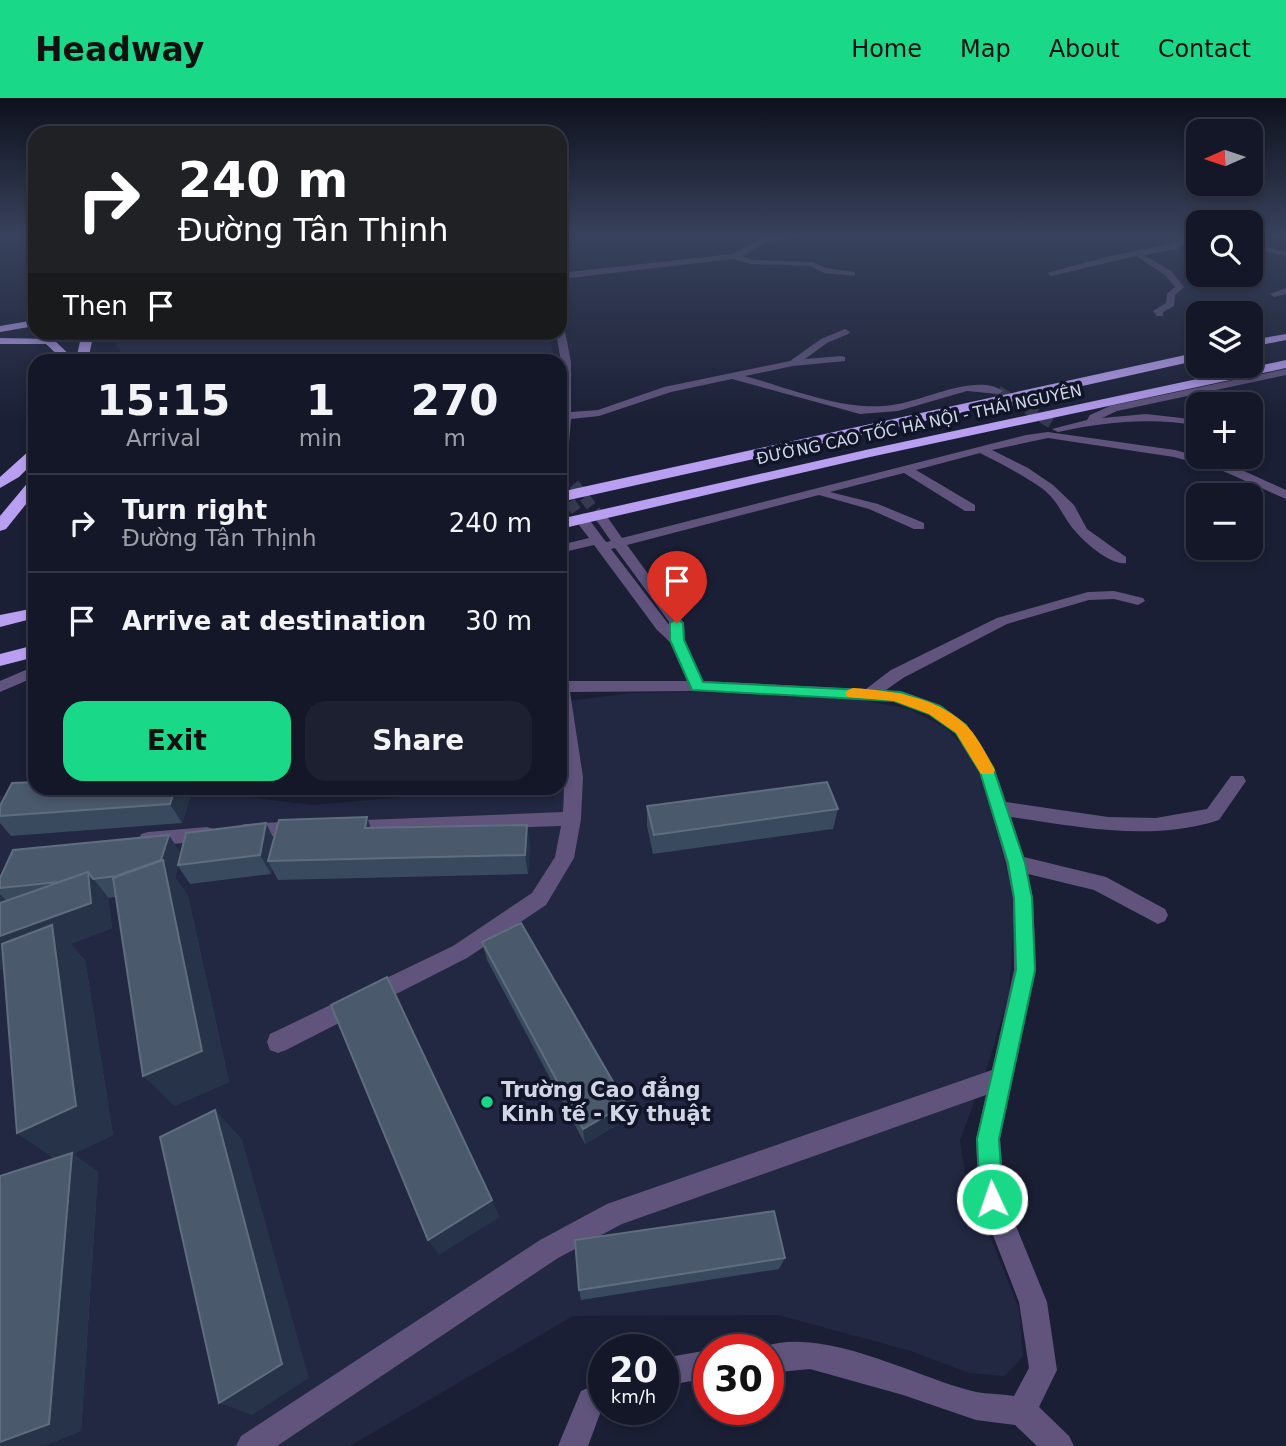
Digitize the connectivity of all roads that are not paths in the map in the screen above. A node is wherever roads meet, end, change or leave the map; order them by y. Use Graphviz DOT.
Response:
graph roads {
  1 [pos="1171,297"];
  2 [pos="1160,314"];
  3 [pos="28,326"];
  4 [pos="0,329"];
  5 [pos="845,332"];
  6 [pos="28,334"];
  7 [pos="1286,337"];
  8 [pos="28,339"];
  9 [pos="0,340"];
  10 [pos="44,340"];
  11 [pos="61,340"];
  12 [pos="1263,342"];
  13 [pos="60,349"];
  14 [pos="64,354"];
  15 [pos="841,359"];
  16 [pos="1186,359"];
  17 [pos="793,363"];
  18 [pos="1286,364"];
  19 [pos="1286,372"];
  20 [pos="732,376"];
  21 [pos="998,391"];
  22 [pos="567,416"];
  23 [pos="1186,421"];
  24 [pos="1091,422"];
  25 [pos="1058,430"];
  26 [pos="848,434"];
  27 [pos="983,450"];
  28 [pos="28,460"];
  29 [pos="908,470"];
  30 [pos="0,484"];
  31 [pos="567,487"];
  32 [pos="28,492"];
  33 [pos="815,493"];
  34 [pos="567,495"];
  35 [pos="1286,495"];
  36 [pos="970,508"];
  37 [pos="603,521"];
  38 [pos="567,522"];
  39 [pos="586,525"];
  40 [pos="0,526"];
  41 [pos="919,526"];
  42 [pos="600,543"];
  43 [pos="620,543"];
  44 [pos="567,548"];
  45 [pos="1121,560"];
  46 [pos="1138,601"];
  47 [pos="28,615"];
  48 [pos="0,621"];
  49 [pos="677,640"];
  50 [pos="28,647"];
  51 [pos="0,653"];
  52 [pos="28,653"];
  53 [pos="0,660"];
  54 [pos="28,674"];
  55 [pos="567,686"];
  56 [pos="697,686"];
  57 [pos="0,687"];
  58 [pos="870,694"];
  59 [pos="567,728"];
  60 [pos="1237,781"];
  61 [pos="1000,808"];
  62 [pos="572,819"];
  63 [pos="129,841"];
  64 [pos="1016,863"];
  65 [pos="1158,915"];
  66 [pos="278,1042"];
  67 [pos="1002,1078"];
  68 [pos="784,1357"];
  69 [pos="588,1408"];
  70 [pos="1021,1411"];
  71 [pos="251,1446"];
  72 [pos="573,1446"];
  73 [pos="1059,1446"];
  1 -- 2 [label="street"];
  3 -- 4 [label="highway"];
  5 -- 17 [label="street"];
  6 -- 9 [label="highway"];
  7 -- 12 [label="highway"];
  8 -- 9 [label="highway"];
  10 -- 13 [label="highway"];
  11 -- 13 [label="highway"];
  13 -- 14 [label="highway"];
  15 -- 17 [label="street"];
  16 -- 26 [label="highway, ĐƯỜNG CAO TỐC HÀ NỘI - THÁI NGUYÊN"];
  17 -- 20 [label="street"];
  18 -- 38 [label="highway, ĐƯỜNG CAO TỐC HÀ NỘI - THÁI NGUYÊN"];
  19 -- 24 [label="street"];
  20 -- 21 [label="street"];
  20 -- 22 [label="street"];
  23 -- 24 [label="street"];
  24 -- 25 [label="street"];
  25 -- 27 [label="street"];
  25 -- 35 [label="street"];
  26 -- 31 [label="highway"];
  26 -- 34 [label="highway, ĐƯỜNG CAO TỐC HÀ NỘI - THÁI NGUYÊN"];
  27 -- 29 [label="street"];
  27 -- 45 [label="street"];
  28 -- 30 [label="highway"];
  29 -- 33 [label="street"];
  29 -- 36 [label="street"];
  32 -- 40 [label="highway"];
  33 -- 41 [label="street"];
  33 -- 43 [label="street"];
  37 -- 43 [label="street"];
  39 -- 42 [label="street"];
  42 -- 43 [label="street"];
  42 -- 44 [label="street"];
  42 -- 49 [label="street"];
  43 -- 49 [label="street"];
  46 -- 58 [label="street"];
  47 -- 48 [label="highway"];
  49 -- 56 [label="street"];
  50 -- 51 [label="highway"];
  52 -- 53 [label="highway"];
  54 -- 57 [label="street"];
  55 -- 56 [label="street"];
  56 -- 58 [label="street"];
  58 -- 61 [label="street"];
  59 -- 62 [label="street"];
  60 -- 61 [label="street"];
  61 -- 64 [label="street"];
  62 -- 63 [label="street"];
  62 -- 66 [label="street"];
  64 -- 65 [label="street"];
  64 -- 67 [label="street"];
  67 -- 70 [label="street"];
  67 -- 71 [label="street"];
  68 -- 70 [label="street"];
  69 -- 72 [label="street"];
  70 -- 73 [label="street"];
}
